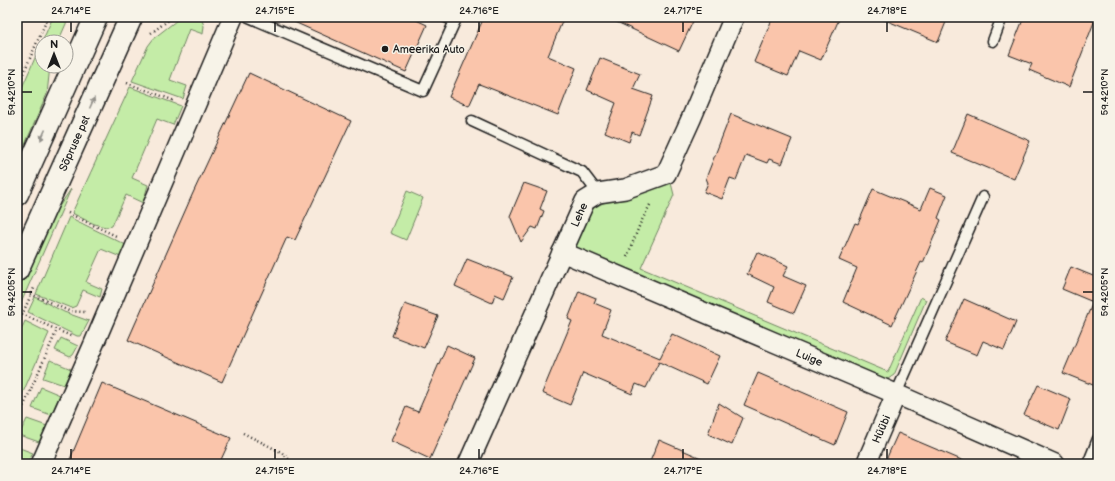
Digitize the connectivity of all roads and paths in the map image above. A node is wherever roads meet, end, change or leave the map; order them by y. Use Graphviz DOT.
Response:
graph roads {
  1 [pos="48,17"];
  2 [pos="96,17"];
  3 [pos="131,17"];
  4 [pos="234,17"];
  5 [pos="249,17"];
  6 [pos="446,17"];
  7 [pos="734,17"];
  8 [pos="1002,17"];
  9 [pos="993,41"];
  10 [pos="127,83"];
  11 [pos="17,88"];
  12 [pos="194,108"];
  13 [pos="472,121"];
  14 [pos="666,174"];
  15 [pos="598,193"];
  16 [pos="17,194"];
  17 [pos="983,197"];
  18 [pos="68,213"];
  19 [pos="136,245"];
  20 [pos="562,252"];
  21 [pos="17,270"];
  22 [pos="619,276"];
  23 [pos="31,294"];
  24 [pos="22,314"];
  25 [pos="106,314"];
  26 [pos="57,330"];
  27 [pos="93,346"];
  28 [pos="896,394"];
  29 [pos="17,421"];
  30 [pos="243,433"];
  31 [pos="1098,439"];
  32 [pos="41,464"];
  33 [pos="294,464"];
  34 [pos="468,464"];
  35 [pos="866,464"];
  36 [pos="1055,464"];
  37 [pos="1088,464"];
  1 -- 11 [label="path"];
  2 -- 16 [label="main road, one-way"];
  21 -- 3 [label="main road, Sõpruse pst, one-way"];
  4 -- 12 [label="street"];
  5 -- 6 [label="lane"];
  7 -- 14 [label="street"];
  8 -- 9 [label="lane"];
  10 -- 12 [label="path"];
  12 -- 19 [label="street"];
  13 -- 15 [label="lane"];
  14 -- 15 [label="street, Lehe"];
  14 -- 22 [label="path"];
  15 -- 20 [label="street, Lehe"];
  17 -- 28 [label="lane"];
  18 -- 19 [label="path"];
  19 -- 25 [label="street"];
  20 -- 22 [label="street, Luige"];
  20 -- 34 [label="street, Lehe"];
  22 -- 28 [label="street, Luige"];
  23 -- 25 [label="path"];
  24 -- 26 [label="path"];
  25 -- 27 [label="street"];
  26 -- 27 [label="path"];
  26 -- 29 [label="path"];
  27 -- 32 [label="street"];
  28 -- 35 [label="street, Hüübi"];
  28 -- 36 [label="street, Luige"];
  30 -- 33 [label="path"];
  31 -- 37 [label="lane"];
}
